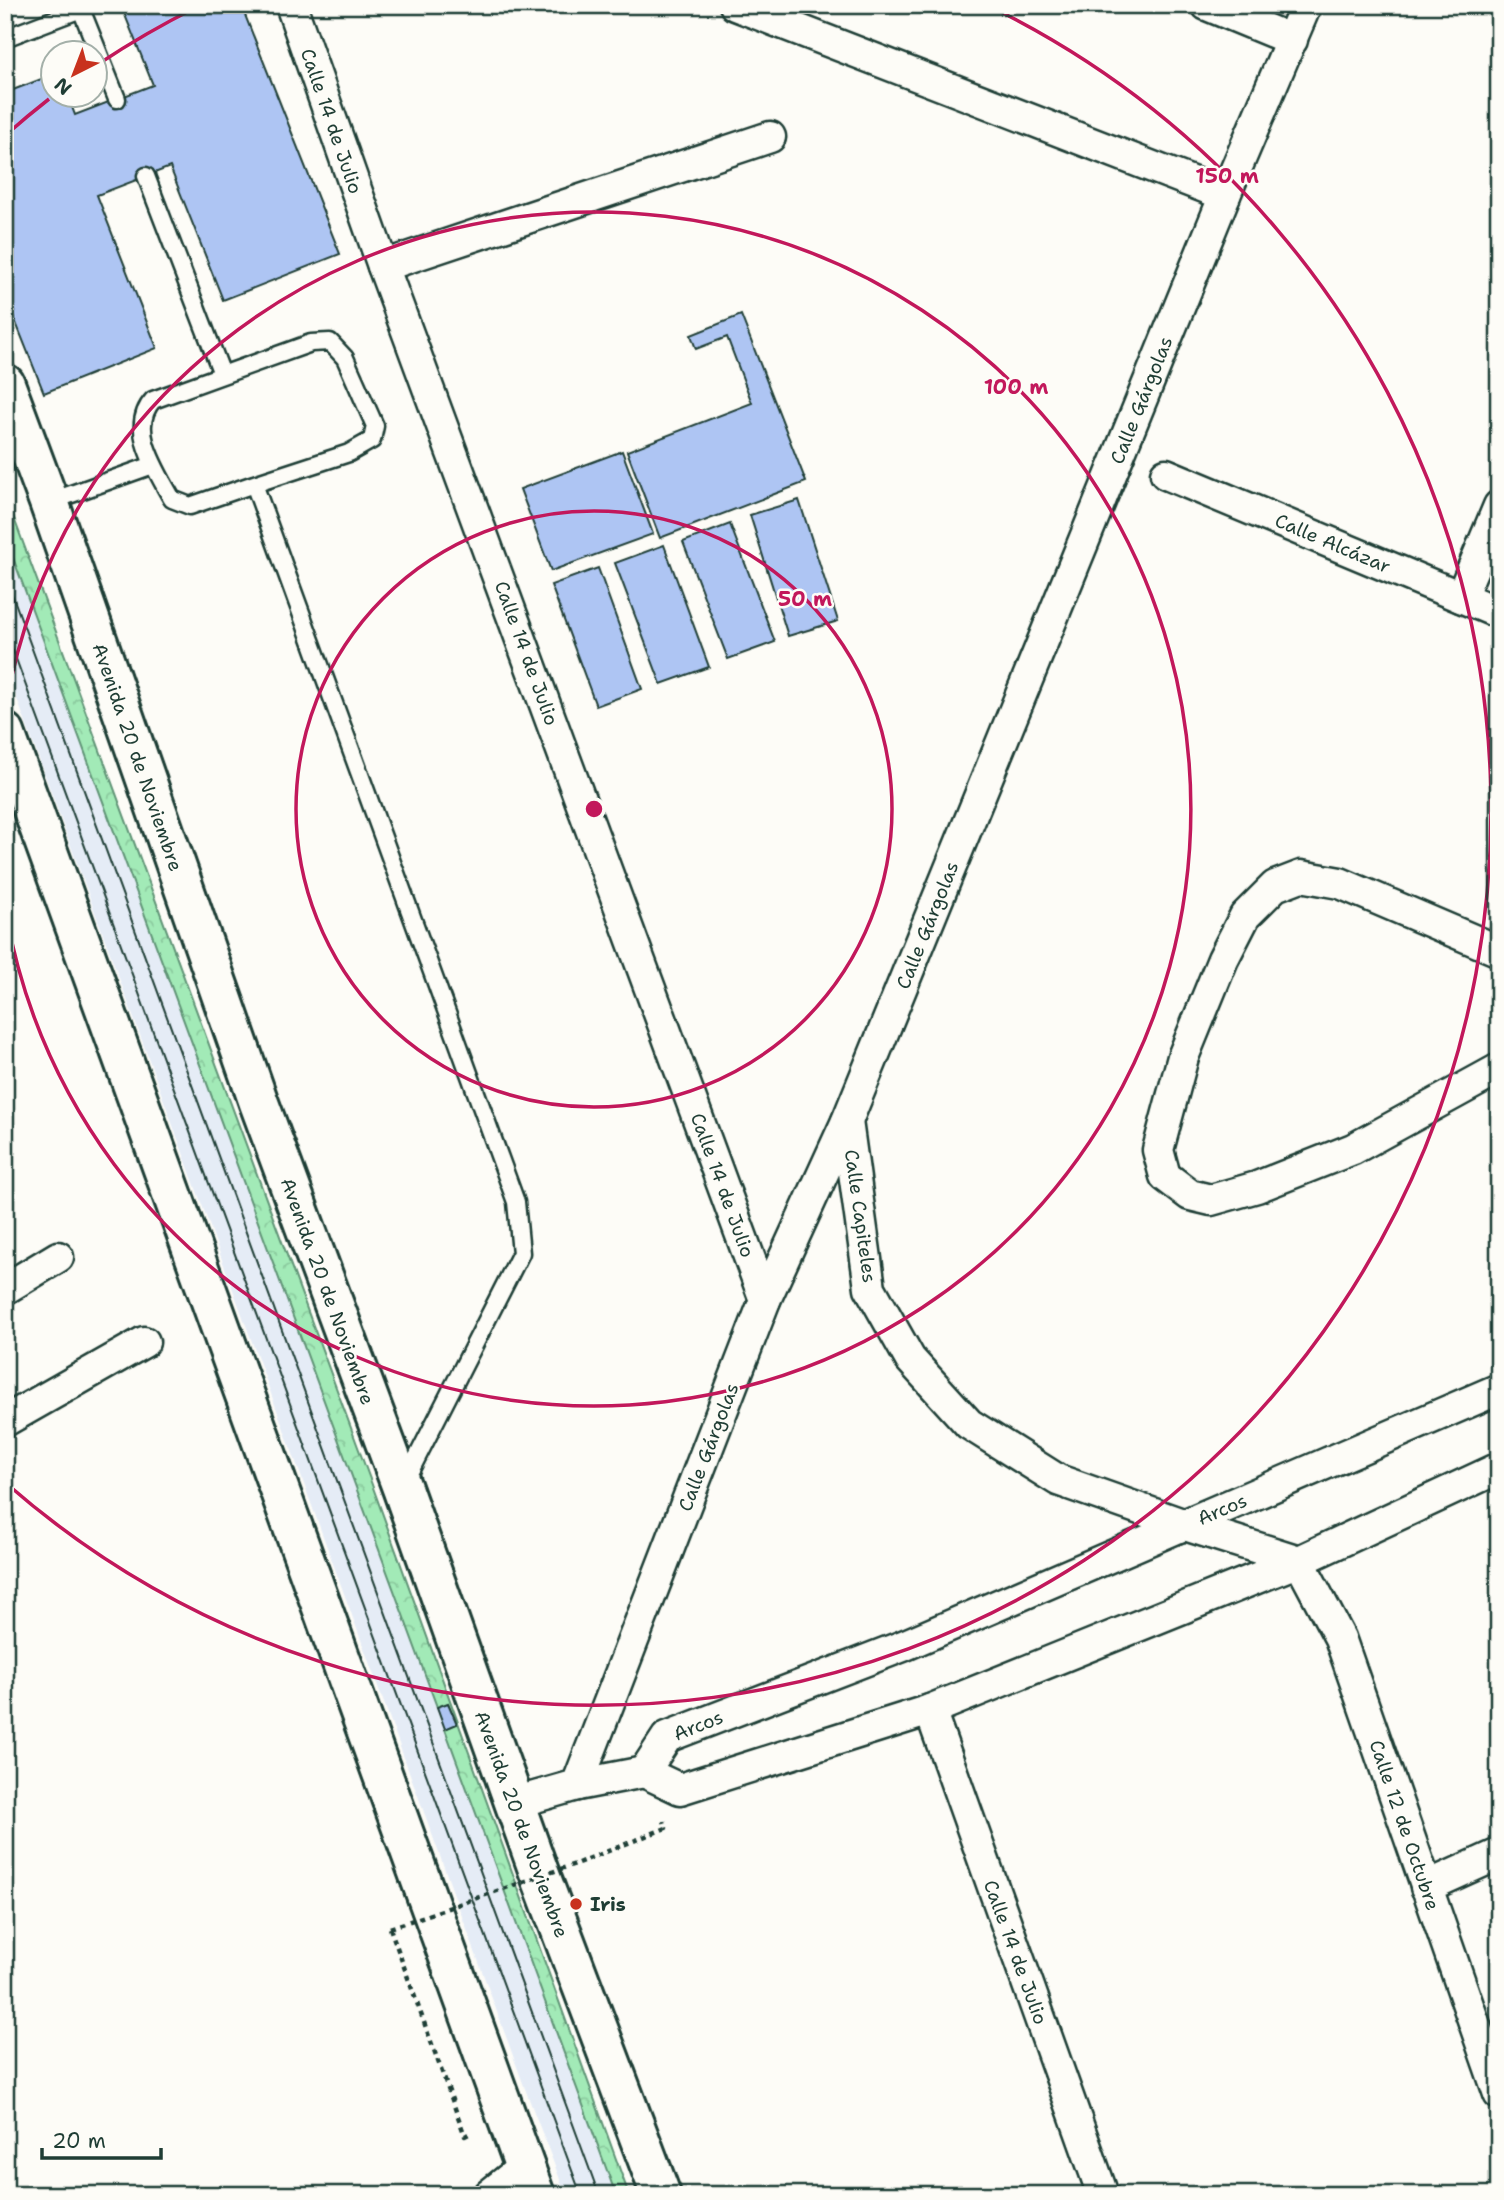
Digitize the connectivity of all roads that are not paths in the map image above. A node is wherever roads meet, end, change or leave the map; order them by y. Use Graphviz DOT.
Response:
graph roads {
  1 [pos="291,5"];
  2 [pos="735,5"];
  3 [pos="1207,5"];
  4 [pos="1306,5"];
  5 [pos="5,38"];
  6 [pos="1292,40"];
  7 [pos="117,99"];
  8 [pos="770,137"];
  9 [pos="146,176"];
  10 [pos="1225,195"];
  11 [pos="383,266"];
  12 [pos="222,374"];
  13 [pos="5,384"];
  14 [pos="153,465"];
  15 [pos="1166,474"];
  16 [pos="254,484"];
  17 [pos="49,502"];
  18 [pos="1499,506"];
  19 [pos="1461,597"];
  20 [pos="1499,613"];
  21 [pos="5,733"];
  22 [pos="1499,951"];
  23 [pos="1499,1069"];
  24 [pos="847,1121"];
  25 [pos="58,1257"];
  26 [pos="5,1289"];
  27 [pos="765,1300"];
  28 [pos="144,1342"];
  29 [pos="1499,1389"];
  30 [pos="5,1421"];
  31 [pos="1499,1468"];
  32 [pos="402,1488"];
  33 [pos="1185,1525"];
  34 [pos="1299,1561"];
  35 [pos="930,1710"];
  36 [pos="644,1772"];
  37 [pos="577,1785"];
  38 [pos="514,1803"];
  39 [pos="1499,1854"];
  40 [pos="1426,1886"];
  41 [pos="1499,2094"];
  42 [pos="530,2180"];
  43 [pos="489,2195"];
  44 [pos="661,2195"];
  45 [pos="1103,2195"];
  1 -- 11 [label="street, Calle 14 de Julio"];
  2 -- 10 [label="street"];
  3 -- 6 [label="street"];
  4 -- 6 [label="street, Calle Gárgolas"];
  5 -- 7 [label="lane"];
  6 -- 10 [label="street, Calle Gárgolas"];
  8 -- 11 [label="street"];
  9 -- 12 [label="lane"];
  10 -- 24 [label="street, Calle Gárgolas"];
  11 -- 27 [label="street, Calle 14 de Julio"];
  12 -- 14 [label="lane"];
  12 -- 16 [label="lane"];
  13 -- 17 [label="main road, Avenida 20 de Noviembre"];
  14 -- 16 [label="lane"];
  14 -- 17 [label="lane"];
  15 -- 19 [label="street, Calle Alcázar"];
  16 -- 32 [label="lane"];
  17 -- 32 [label="main road, Avenida 20 de Noviembre"];
  18 -- 19 [label="street"];
  19 -- 20 [label="street, Calle Alcázar"];
  21 -- 42 [label="main road"];
  22 -- 23 [label="street"];
  24 -- 27 [label="street, Calle Gárgolas"];
  24 -- 33 [label="street, Calle Capiteles"];
  25 -- 26 [label="street"];
  27 -- 37 [label="street, Calle Gárgolas"];
  28 -- 30 [label="street"];
  29 -- 33 [label="street, Arcos"];
  31 -- 34 [label="street"];
  32 -- 38 [label="main road, Avenida 20 de Noviembre"];
  33 -- 34 [label="street, Calle Capiteles"];
  33 -- 36 [label="street, Arcos"];
  34 -- 35 [label="street"];
  34 -- 40 [label="street, Calle 12 de Octubre"];
  35 -- 36 [label="street"];
  35 -- 45 [label="street, Calle 14 de Julio"];
  36 -- 37 [label="street"];
  37 -- 38 [label="street"];
  38 -- 44 [label="main road, Avenida 20 de Noviembre"];
  39 -- 40 [label="street"];
  40 -- 41 [label="street, Calle 12 de Octubre"];
  42 -- 43 [label="street"];
}
